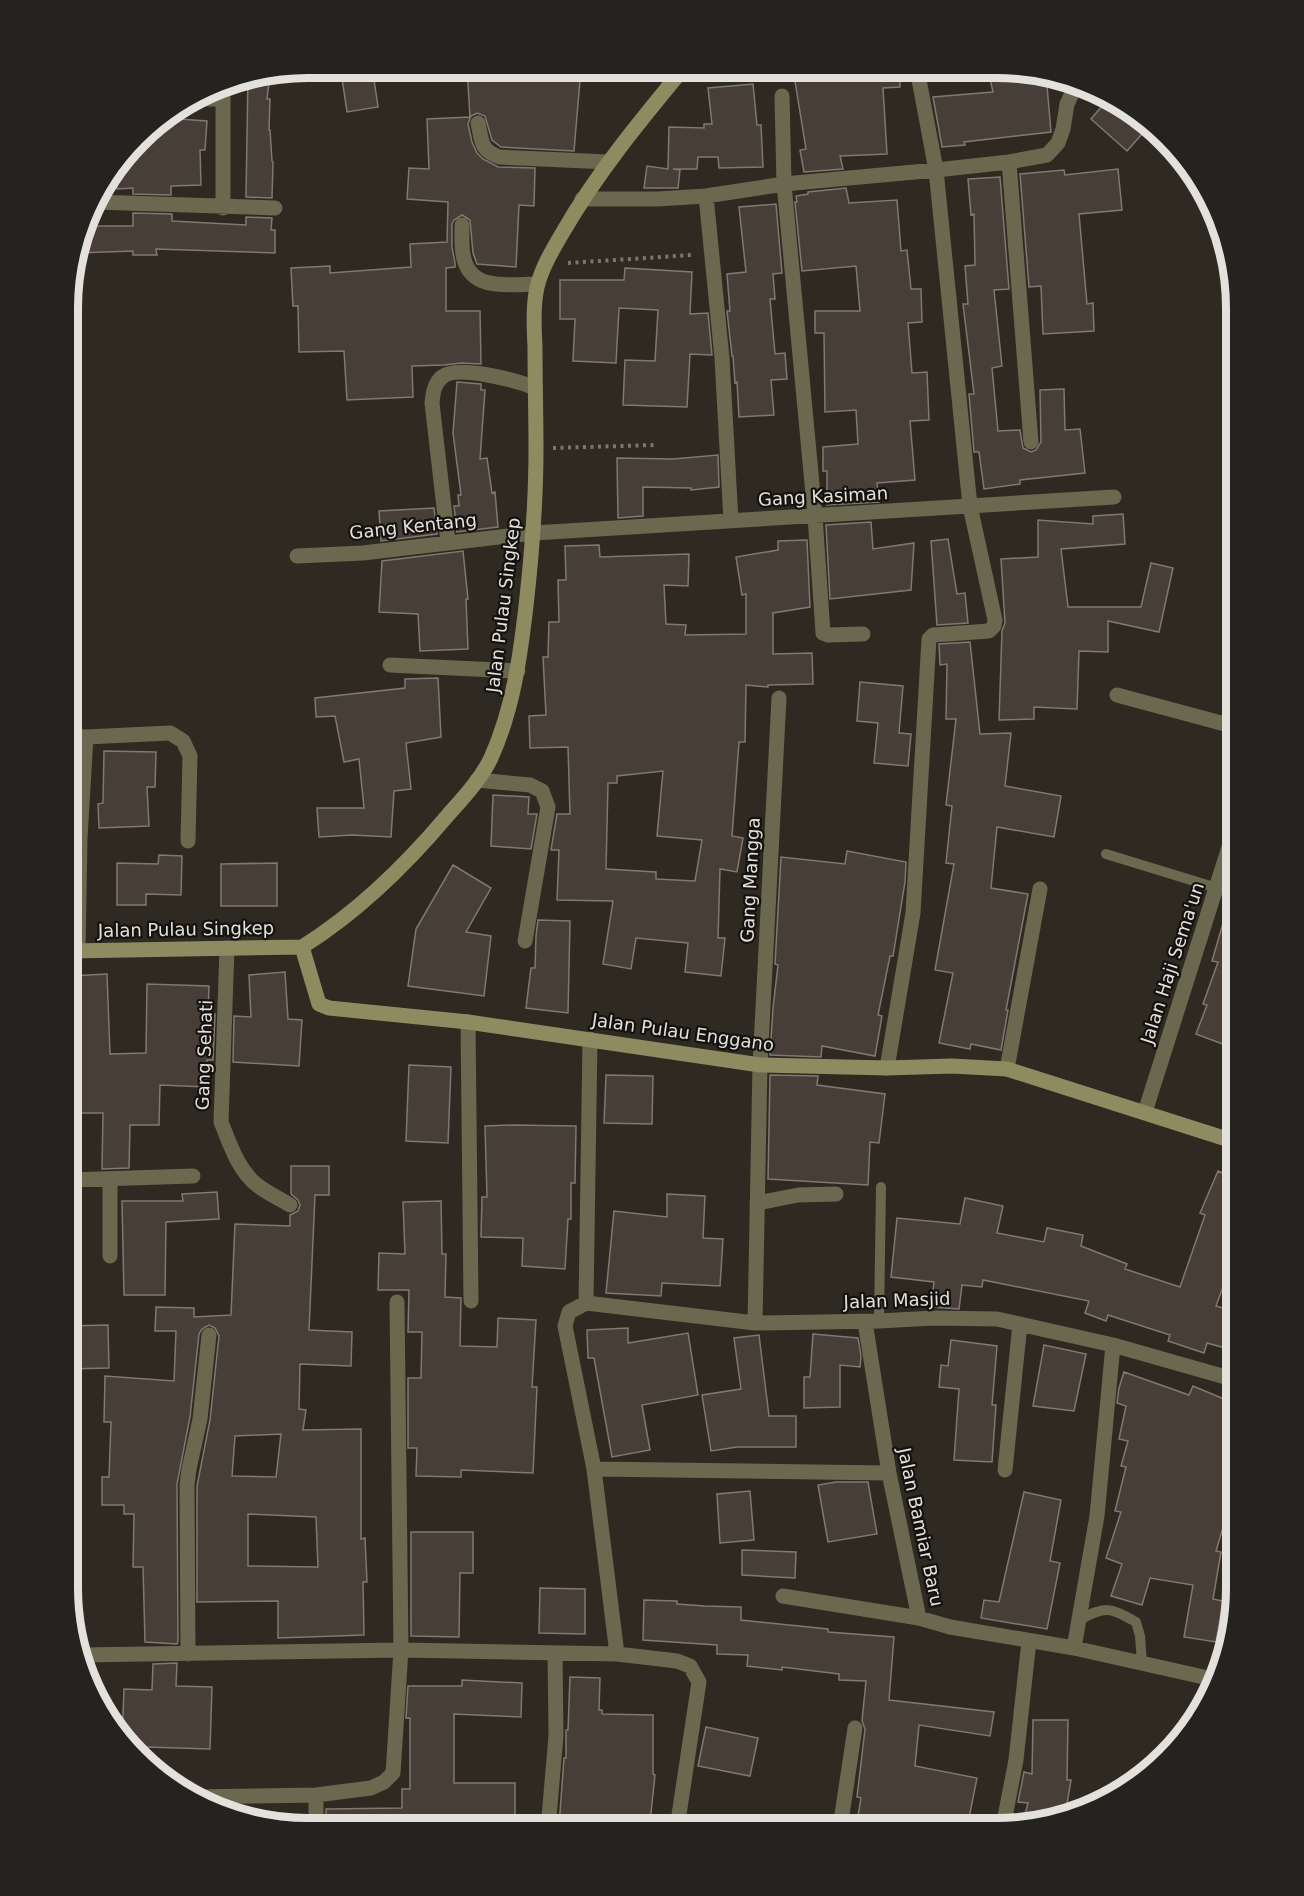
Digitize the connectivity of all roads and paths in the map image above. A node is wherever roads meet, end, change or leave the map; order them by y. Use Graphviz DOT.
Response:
graph roads {
  1 [pos="676,78"];
  2 [pos="919,78"];
  3 [pos="1073,91"];
  4 [pos="223,94"];
  5 [pos="782,96"];
  6 [pos="478,123"];
  7 [pos="608,162"];
  8 [pos="1009,162"];
  9 [pos="936,170"];
  10 [pos="784,184"];
  11 [pos="706,196"];
  12 [pos="582,199"];
  13 [pos="104,202"];
  14 [pos="223,208"];
  15 [pos="275,208"];
  16 [pos="462,225"];
  17 [pos="711,253"];
  18 [pos="545,264"];
  19 [pos="538,284"];
  20 [pos="535,388"];
  21 [pos="1031,442"];
  22 [pos="655,445"];
  23 [pos="536,449"];
  24 [pos="1114,497"];
  25 [pos="970,506"];
  26 [pos="815,516"];
  27 [pos="731,521"];
  28 [pos="534,532"];
  29 [pos="448,542"];
  30 [pos="297,556"];
  31 [pos="863,634"];
  32 [pos="390,665"];
  33 [pos="518,671"];
  34 [pos="1117,695"];
  35 [pos="779,698"];
  36 [pos="1226,724"];
  37 [pos="78,737"];
  38 [pos="86,737"];
  39 [pos="477,780"];
  40 [pos="188,841"];
  41 [pos="1106,854"];
  42 [pos="1226,858"];
  43 [pos="78,870"];
  44 [pos="1217,888"];
  45 [pos="1040,889"];
  46 [pos="525,941"];
  47 [pos="302,947"];
  48 [pos="227,948"];
  49 [pos="78,951"];
  50 [pos="468,1022"];
  51 [pos="590,1039"];
  52 [pos="760,1065"];
  53 [pos="887,1068"];
  54 [pos="1007,1069"];
  55 [pos="1145,1112"];
  56 [pos="1226,1139"];
  57 [pos="193,1176"];
  58 [pos="110,1179"];
  59 [pos="78,1180"];
  60 [pos="881,1187"];
  61 [pos="836,1194"];
  62 [pos="757,1203"];
  63 [pos="290,1205"];
  64 [pos="110,1256"];
  65 [pos="471,1300"];
  66 [pos="397,1302"];
  67 [pos="586,1303"];
  68 [pos="872,1322"];
  69 [pos="754,1323"];
  70 [pos="1020,1324"];
  71 [pos="209,1335"];
  72 [pos="1113,1345"];
  73 [pos="1226,1377"];
  74 [pos="594,1469"];
  75 [pos="1005,1470"];
  76 [pos="889,1473"];
  77 [pos="783,1596"];
  78 [pos="919,1618"];
  79 [pos="1079,1620"];
  80 [pos="1029,1641"];
  81 [pos="1074,1648"];
  82 [pos="401,1650"];
  83 [pos="555,1653"];
  84 [pos="188,1654"];
  85 [pos="617,1654"];
  86 [pos="88,1655"];
  87 [pos="1142,1663"];
  88 [pos="1208,1678"];
  89 [pos="855,1728"];
  90 [pos="316,1795"];
  91 [pos="211,1797"];
  92 [pos="549,1817"];
  93 [pos="316,1818"];
  94 [pos="678,1818"];
  95 [pos="842,1818"];
  96 [pos="1005,1818"];
  1 -- 7 [label="street, Jalan Pulau Singkep"];
  2 -- 9 [label="street"];
  3 -- 8 [label="street"];
  4 -- 14 [label="street"];
  5 -- 10 [label="street"];
  6 -- 7 [label="street"];
  7 -- 12 [label="street, Jalan Pulau Singkep"];
  8 -- 9 [label="street"];
  8 -- 21 [label="street"];
  9 -- 10 [label="street"];
  9 -- 25 [label="street"];
  10 -- 11 [label="street"];
  10 -- 26 [label="street"];
  11 -- 12 [label="street"];
  11 -- 17 [label="street"];
  12 -- 18 [label="street, Jalan Pulau Singkep"];
  13 -- 14 [label="street"];
  14 -- 15 [label="street"];
  16 -- 19 [label="street"];
  17 -- 18 [label="path"];
  17 -- 27 [label="street"];
  18 -- 19 [label="street, Jalan Pulau Singkep"];
  19 -- 20 [label="street, Jalan Pulau Singkep"];
  20 -- 23 [label="street, Jalan Pulau Singkep"];
  20 -- 29 [label="street"];
  22 -- 23 [label="path"];
  23 -- 28 [label="street, Jalan Pulau Singkep"];
  24 -- 25 [label="street, Gang Kasiman"];
  25 -- 26 [label="street, Gang Kasiman"];
  25 -- 53 [label="street"];
  26 -- 27 [label="street, Gang Kasiman"];
  26 -- 31 [label="street"];
  27 -- 28 [label="street, Gang Kasiman"];
  28 -- 29 [label="street, Gang Kentang"];
  28 -- 33 [label="street, Jalan Pulau Singkep"];
  29 -- 30 [label="street, Gang Kentang"];
  32 -- 33 [label="street"];
  33 -- 39 [label="street, Jalan Pulau Singkep"];
  34 -- 36 [label="street"];
  35 -- 52 [label="street, Gang Mangga"];
  37 -- 38 [label="street"];
  38 -- 40 [label="street"];
  38 -- 43 [label="street"];
  39 -- 46 [label="street"];
  39 -- 47 [label="street, Jalan Pulau Singkep"];
  41 -- 44 [label="lane"];
  42 -- 44 [label="street, Jalan Haji Sema'un"];
  44 -- 55 [label="street, Jalan Haji Sema'un"];
  45 -- 54 [label="street"];
  47 -- 48 [label="street, Jalan Pulau Singkep"];
  47 -- 50 [label="street, Jalan Pulau Enggano"];
  48 -- 49 [label="street, Jalan Pulau Singkep"];
  48 -- 63 [label="street, Gang Sehati"];
  50 -- 51 [label="street, Jalan Pulau Enggano"];
  50 -- 65 [label="street"];
  51 -- 52 [label="street, Jalan Pulau Enggano"];
  51 -- 67 [label="street"];
  52 -- 53 [label="street, Jalan Pulau Enggano"];
  52 -- 62 [label="street, Gang Mangga"];
  53 -- 54 [label="street, Jalan Pulau Enggano"];
  54 -- 55 [label="street, Jalan Pulau Enggano"];
  55 -- 56 [label="street, Jalan Pulau Enggano"];
  57 -- 58 [label="street"];
  58 -- 59 [label="street"];
  58 -- 64 [label="street"];
  60 -- 68 [label="lane"];
  61 -- 62 [label="street"];
  62 -- 69 [label="street, Gang Mangga"];
  66 -- 82 [label="street"];
  67 -- 69 [label="street, Jalan Masjid"];
  67 -- 74 [label="street"];
  68 -- 69 [label="street, Jalan Masjid"];
  68 -- 70 [label="street, Jalan Masjid"];
  68 -- 76 [label="street, Jalan Bamiar Baru"];
  70 -- 72 [label="street, Jalan Masjid"];
  70 -- 75 [label="street"];
  71 -- 84 [label="street"];
  72 -- 73 [label="street, Jalan Masjid"];
  72 -- 79 [label="street"];
  74 -- 76 [label="street"];
  74 -- 85 [label="street"];
  76 -- 78 [label="street, Jalan Bamiar Baru"];
  77 -- 78 [label="street"];
  78 -- 80 [label="street, Jalan Bamiar Baru"];
  79 -- 81 [label="street"];
  79 -- 87 [label="lane"];
  80 -- 81 [label="street, Jalan Bamiar Baru"];
  80 -- 96 [label="street"];
  81 -- 87 [label="street, Jalan Bamiar Baru"];
  82 -- 83 [label="street"];
  82 -- 84 [label="street"];
  82 -- 90 [label="street"];
  83 -- 85 [label="street"];
  83 -- 92 [label="street"];
  84 -- 86 [label="street"];
  85 -- 94 [label="street"];
  87 -- 88 [label="street, Jalan Bamiar Baru"];
  89 -- 95 [label="street"];
  90 -- 91 [label="street"];
  90 -- 93 [label="street"];
}
